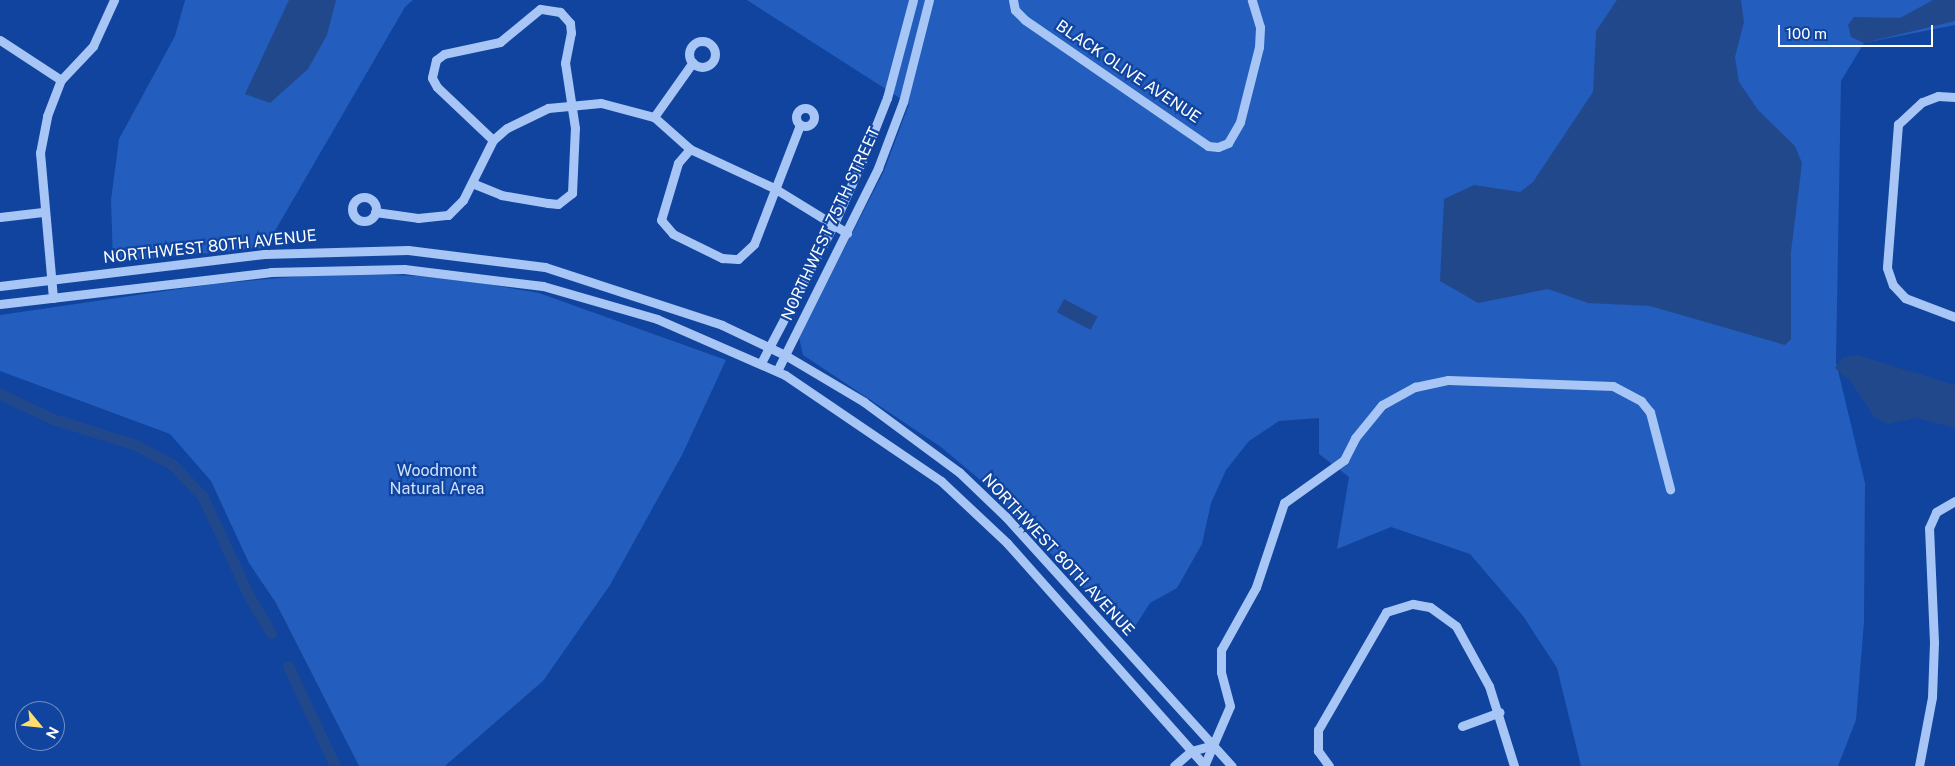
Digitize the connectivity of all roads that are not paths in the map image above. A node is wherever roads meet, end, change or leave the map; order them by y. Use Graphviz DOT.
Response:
graph roads {
  1 [pos="114,0"];
  2 [pos="914,0"];
  3 [pos="929,0"];
  4 [pos="1013,0"];
  5 [pos="1252,0"];
  6 [pos="0,40"];
  7 [pos="693,62"];
  8 [pos="61,80"];
  9 [pos="1955,97"];
  10 [pos="572,104"];
  11 [pos="654,117"];
  12 [pos="800,125"];
  13 [pos="493,140"];
  14 [pos="690,149"];
  15 [pos="472,183"];
  16 [pos="774,188"];
  17 [pos="43,212"];
  18 [pos="375,212"];
  19 [pos="0,217"];
  20 [pos="833,226"];
  21 [pos="847,233"];
  22 [pos="51,280"];
  23 [pos="0,286"];
  24 [pos="53,298"];
  25 [pos="0,304"];
  26 [pos="1955,317"];
  27 [pos="769,347"];
  28 [pos="785,355"];
  29 [pos="761,363"];
  30 [pos="777,371"];
  31 [pos="1670,489"];
  32 [pos="1955,501"];
  33 [pos="1500,712"];
  34 [pos="1462,726"];
  35 [pos="1213,745"];
  36 [pos="1191,751"];
  37 [pos="1174,766"];
  38 [pos="1205,766"];
  39 [pos="1232,766"];
  40 [pos="1329,766"];
  41 [pos="1514,766"];
  42 [pos="1919,766"];
  1 -- 8 [label="street"];
  2 -- 20 [label="street, NORTHWEST 75TH STREET"];
  3 -- 21 [label="street, NORTHWEST 75TH STREET"];
  4 -- 5 [label="street, BLACK OLIVE AVENUE"];
  6 -- 8 [label="street"];
  7 -- 11 [label="street"];
  8 -- 17 [label="street"];
  9 -- 26 [label="street"];
  10 -- 11 [label="street"];
  10 -- 13 [label="street"];
  10 -- 13 [label="street"];
  10 -- 15 [label="street"];
  11 -- 14 [label="street"];
  12 -- 16 [label="street"];
  13 -- 15 [label="street"];
  14 -- 16 [label="street"];
  14 -- 16 [label="street"];
  15 -- 18 [label="street"];
  16 -- 20 [label="street"];
  17 -- 19 [label="street"];
  17 -- 22 [label="street"];
  20 -- 21 [label="street"];
  20 -- 27 [label="street, NORTHWEST 75TH STREET"];
  21 -- 28 [label="street, NORTHWEST 75TH STREET"];
  22 -- 23 [label="street, NORTHWEST 80TH AVENUE"];
  22 -- 24 [label="street"];
  22 -- 27 [label="street, NORTHWEST 80TH AVENUE"];
  24 -- 25 [label="street, NORTHWEST 80TH AVENUE"];
  24 -- 29 [label="street, NORTHWEST 80TH AVENUE"];
  27 -- 28 [label="street, NORTHWEST 80TH AVENUE"];
  27 -- 29 [label="street, NORTHWEST 75TH STREET"];
  28 -- 30 [label="street, NORTHWEST 75TH STREET"];
  28 -- 35 [label="street, NORTHWEST 80TH AVENUE"];
  29 -- 30 [label="street, NORTHWEST 80TH AVENUE"];
  30 -- 36 [label="street, NORTHWEST 80TH AVENUE"];
  31 -- 35 [label="street"];
  32 -- 42 [label="street"];
  33 -- 34 [label="street"];
  33 -- 40 [label="street"];
  33 -- 41 [label="street"];
  35 -- 36 [label="street"];
  35 -- 38 [label="street"];
  35 -- 39 [label="street, NORTHWEST 80TH AVENUE"];
  36 -- 37 [label="street"];
  36 -- 38 [label="street, NORTHWEST 80TH AVENUE"];
}
